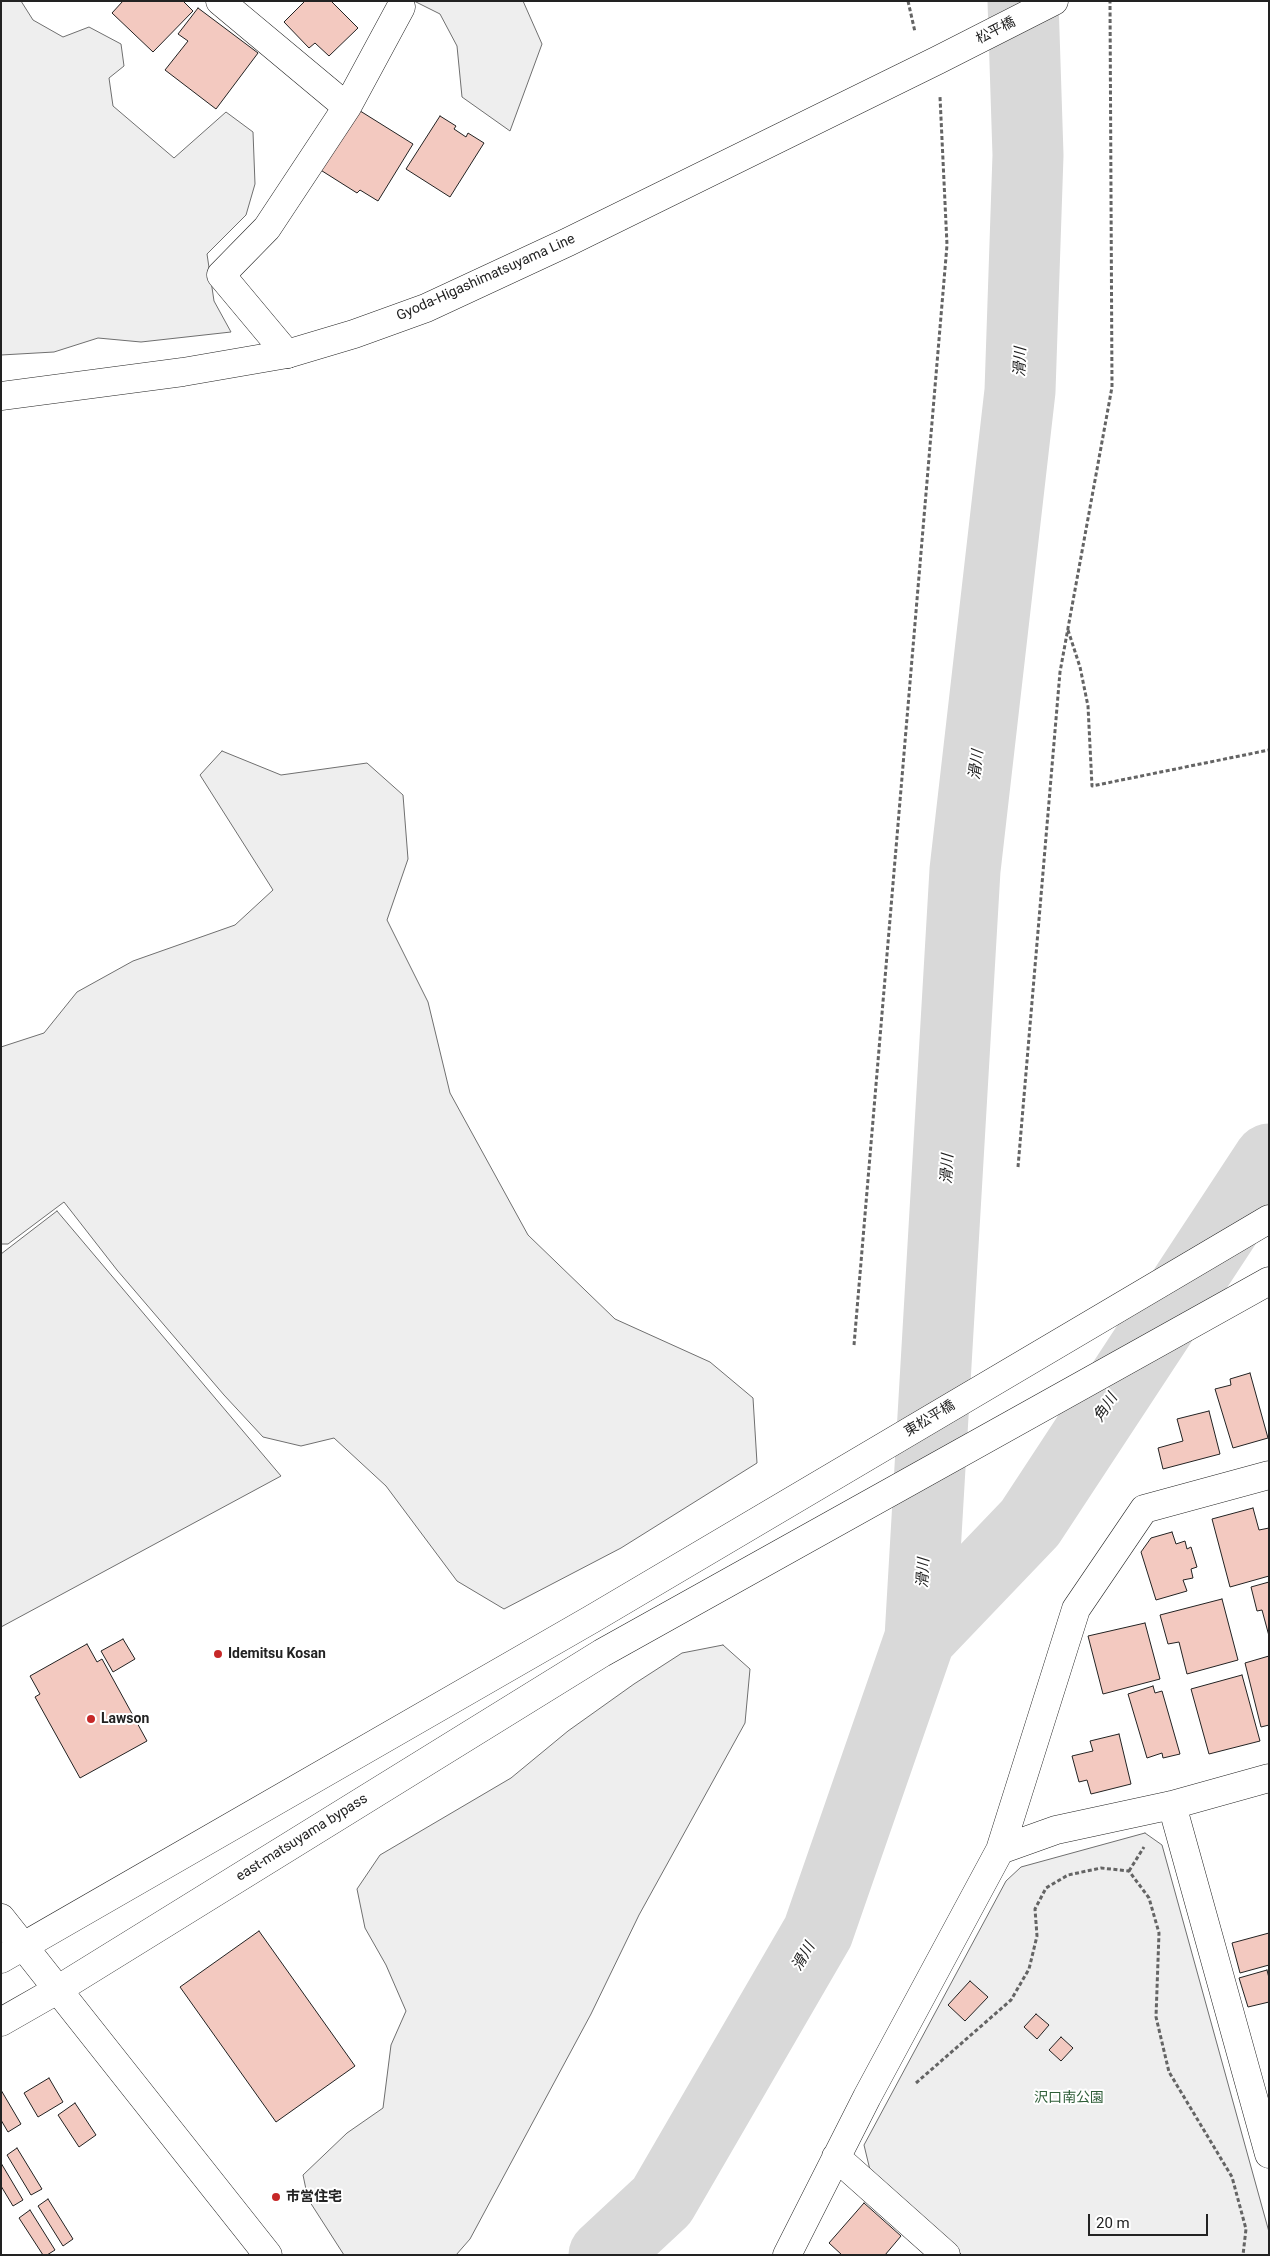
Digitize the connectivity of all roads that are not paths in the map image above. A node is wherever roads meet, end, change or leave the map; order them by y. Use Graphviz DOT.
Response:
graph roads {
  1 [pos="220,1"];
  2 [pos="1054,1"];
  3 [pos="401,7"];
  4 [pos="938,60"];
  5 [pos="346,107"];
  6 [pos="287,354"];
  7 [pos="1,396"];
  8 [pos="1269,1219"];
  9 [pos="1269,1281"];
  10 [pos="1269,1475"];
  11 [pos="1269,1778"];
  12 [pos="1172,1805"];
  13 [pos="1000,1850"];
  14 [pos="1,1918"];
  15 [pos="13,1952"];
  16 [pos="57,1990"];
  17 [pos="1,2022"];
  18 [pos="1269,2154"];
  19 [pos="836,2157"];
  20 [pos="268,2255"];
  21 [pos="787,2255"];
  22 [pos="946,2255"];
  1 -- 5 [label="main road"];
  2 -- 4 [label="main road, 松平橋"];
  3 -- 5 [label="main road"];
  4 -- 6 [label="main road, Gyoda-Higashimatsuyama Line"];
  5 -- 6 [label="main road"];
  6 -- 7 [label="main road, Gyoda-Higashimatsuyama Line"];
  8 -- 15 [label="main road, 東松平橋"];
  9 -- 16 [label="main road, east-matsuyama bypass"];
  10 -- 13 [label="main road"];
  11 -- 12 [label="main road"];
  12 -- 13 [label="main road"];
  12 -- 18 [label="main road"];
  13 -- 19 [label="main road"];
  14 -- 15 [label="main road"];
  15 -- 16 [label="main road"];
  16 -- 17 [label="main road, east-matsuyama bypass"];
  16 -- 20 [label="main road"];
  19 -- 21 [label="main road"];
  19 -- 22 [label="main road"];
}
